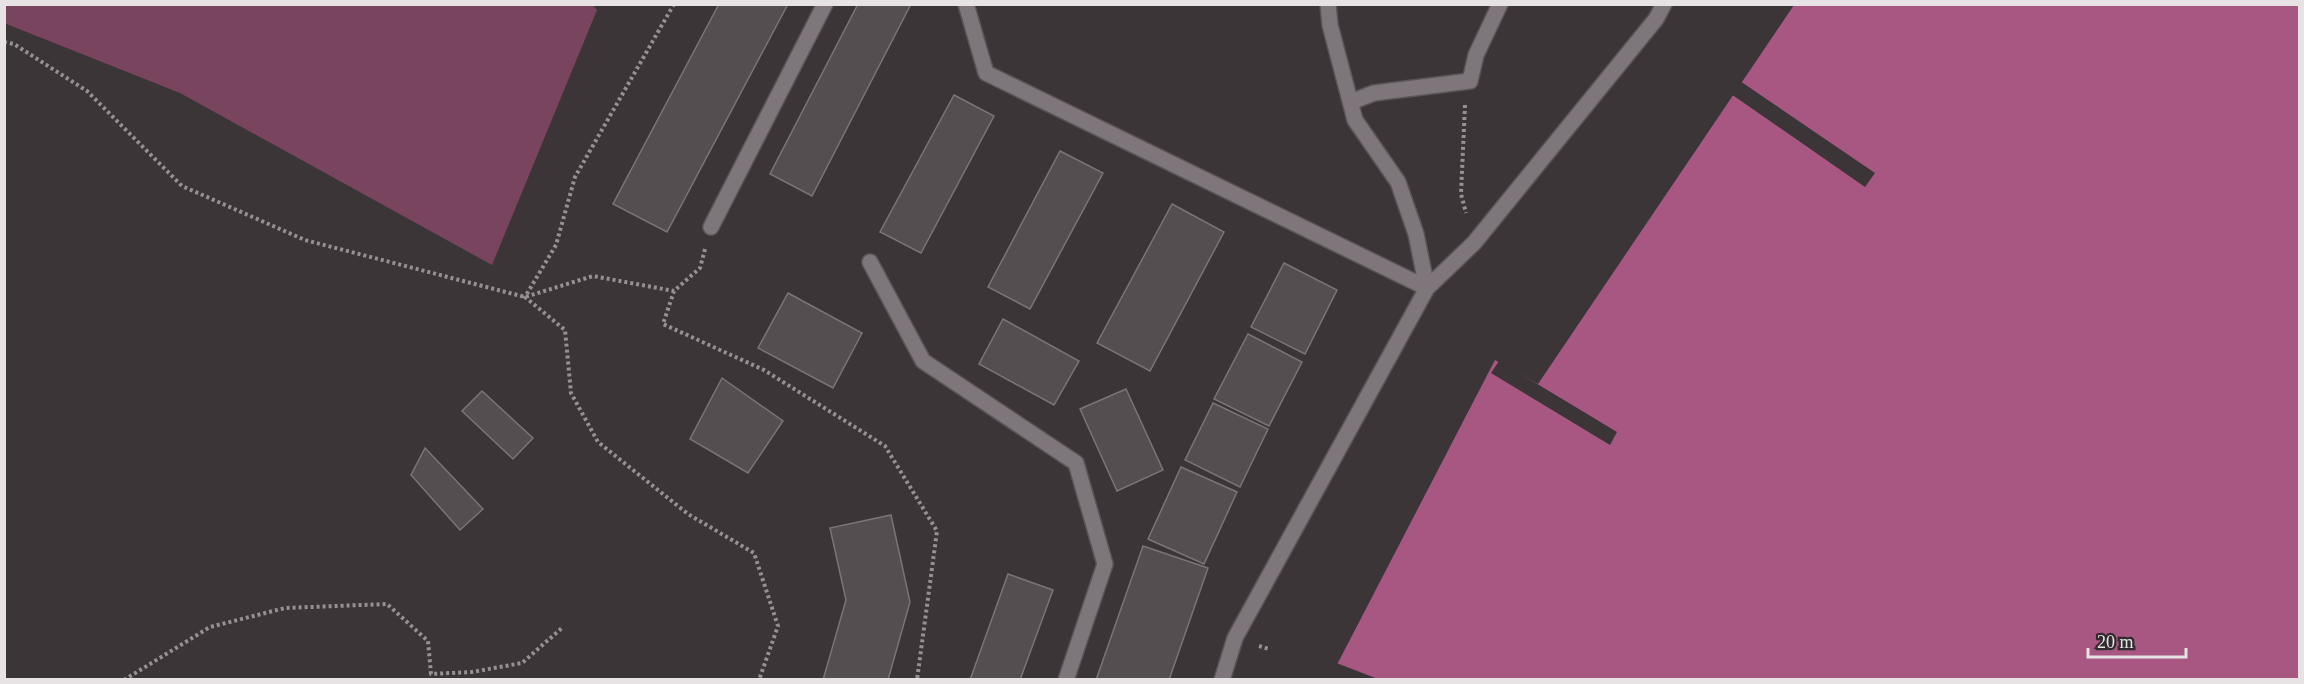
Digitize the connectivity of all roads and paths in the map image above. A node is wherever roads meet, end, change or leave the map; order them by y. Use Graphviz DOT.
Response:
graph roads {
  1 [pos="674,4"];
  2 [pos="825,4"];
  3 [pos="966,4"];
  4 [pos="1328,4"];
  5 [pos="1500,4"];
  6 [pos="1664,4"];
  7 [pos="4,42"];
  8 [pos="1470,81"];
  9 [pos="1351,102"];
  10 [pos="711,227"];
  11 [pos="1474,243"];
  12 [pos="870,262"];
  13 [pos="1427,288"];
  14 [pos="674,291"];
  15 [pos="525,297"];
  16 [pos="563,627"];
  17 [pos="431,674"];
  18 [pos="124,680"];
  19 [pos="428,680"];
  20 [pos="759,680"];
  21 [pos="917,680"];
  22 [pos="1065,680"];
  23 [pos="1222,680"];
  1 -- 15 [label="path"];
  2 -- 10 [label="street"];
  3 -- 13 [label="street"];
  4 -- 9 [label="street"];
  5 -- 8 [label="street"];
  6 -- 11 [label="street"];
  7 -- 15 [label="path"];
  8 -- 9 [label="street"];
  8 -- 11 [label="path"];
  9 -- 13 [label="street"];
  10 -- 14 [label="path"];
  11 -- 13 [label="street"];
  12 -- 22 [label="street"];
  13 -- 23 [label="street"];
  14 -- 15 [label="path"];
  14 -- 21 [label="path"];
  15 -- 20 [label="path"];
  16 -- 17 [label="path"];
  17 -- 18 [label="path"];
  17 -- 19 [label="path"];
}
